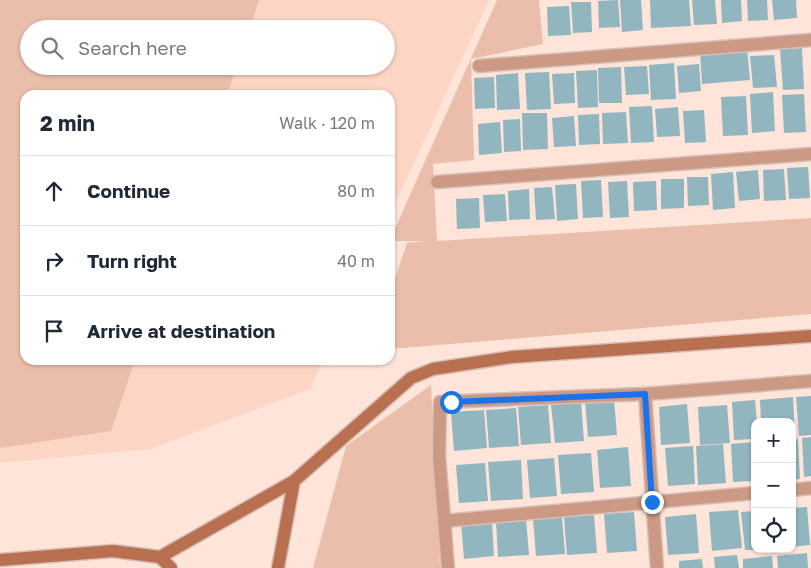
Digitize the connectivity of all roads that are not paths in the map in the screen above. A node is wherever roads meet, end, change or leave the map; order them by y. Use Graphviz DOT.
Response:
graph roads {
  1 [pos="811,40"];
  2 [pos="479,66"];
  3 [pos="811,154"];
  4 [pos="437,182"];
  5 [pos="811,336"];
  6 [pos="811,381"];
  7 [pos="645,394"];
  8 [pos="294,481"];
  9 [pos="811,488"];
  10 [pos="796,490"];
  11 [pos="751,493"];
  12 [pos="652,502"];
  13 [pos="444,521"];
  14 [pos="160,556"];
  15 [pos="0,560"];
  16 [pos="171,568"];
  17 [pos="278,568"];
  18 [pos="448,568"];
  19 [pos="657,568"];
  1 -- 2 [label="street"];
  3 -- 4 [label="street"];
  5 -- 8 [label="street"];
  6 -- 7 [label="street"];
  7 -- 12 [label="street"];
  7 -- 13 [label="street"];
  8 -- 14 [label="street"];
  8 -- 17 [label="street"];
  9 -- 10 [label="street"];
  11 -- 12 [label="street"];
  12 -- 13 [label="street"];
  12 -- 19 [label="street"];
  13 -- 18 [label="street"];
  14 -- 15 [label="street"];
  14 -- 16 [label="street"];
}
